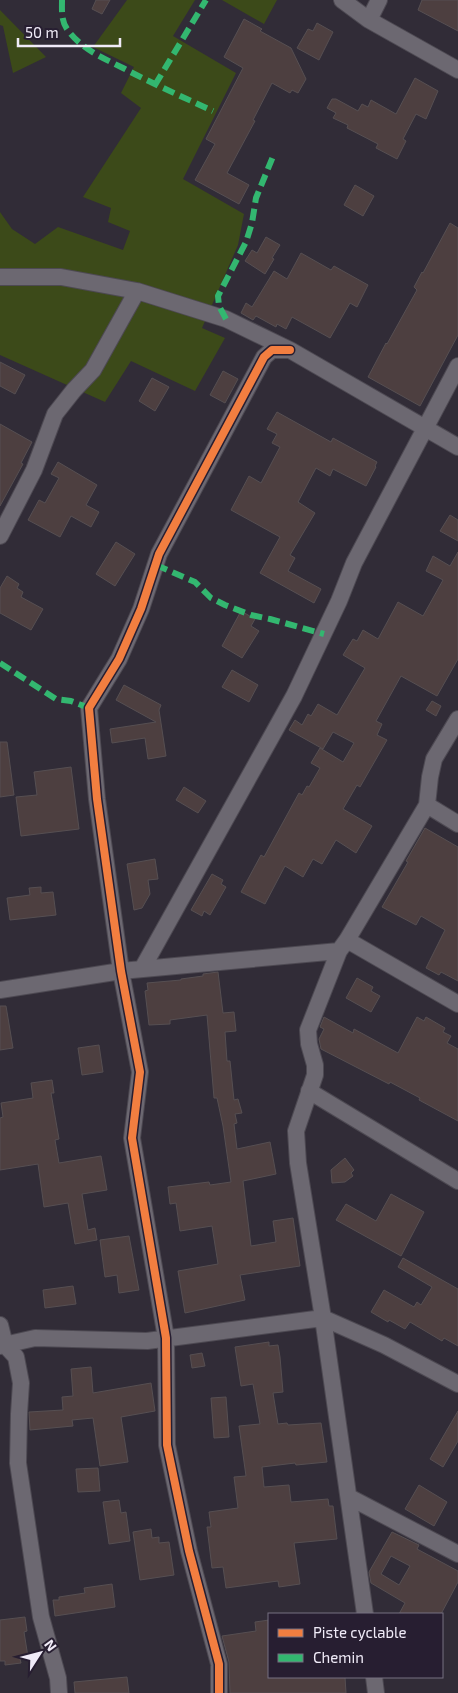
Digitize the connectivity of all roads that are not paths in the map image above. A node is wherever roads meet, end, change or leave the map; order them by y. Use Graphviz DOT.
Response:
graph roads {
  1 [pos="342,0"];
  2 [pos="379,0"];
  3 [pos="369,20"];
  4 [pos="458,70"];
  5 [pos="0,276"];
  6 [pos="137,291"];
  7 [pos="290,350"];
  8 [pos="458,366"];
  9 [pos="424,428"];
  10 [pos="458,447"];
  11 [pos="0,536"];
  12 [pos="458,719"];
  13 [pos="427,806"];
  14 [pos="458,824"];
  15 [pos="343,946"];
  16 [pos="142,970"];
  17 [pos="121,971"];
  18 [pos="0,990"];
  19 [pos="458,1004"];
  20 [pos="309,1091"];
  21 [pos="458,1181"];
  22 [pos="323,1318"];
  23 [pos="0,1325"];
  24 [pos="166,1338"];
  25 [pos="2,1346"];
  26 [pos="458,1384"];
  27 [pos="350,1497"];
  28 [pos="458,1554"];
  29 [pos="365,1613"];
  30 [pos="374,1678"];
  31 [pos="59,1693"];
  32 [pos="219,1693"];
  33 [pos="376,1693"];
  1 -- 3 [label="street"];
  2 -- 3 [label="street"];
  3 -- 4 [label="street"];
  5 -- 6 [label="street"];
  6 -- 7 [label="street"];
  6 -- 11 [label="street"];
  7 -- 9 [label="street"];
  7 -- 17 [label="street"];
  8 -- 9 [label="street"];
  9 -- 10 [label="street"];
  9 -- 16 [label="street"];
  12 -- 13 [label="street"];
  13 -- 14 [label="street"];
  13 -- 15 [label="street"];
  15 -- 16 [label="street"];
  15 -- 19 [label="street"];
  15 -- 20 [label="street"];
  16 -- 17 [label="street"];
  17 -- 18 [label="street"];
  17 -- 24 [label="street"];
  20 -- 21 [label="street"];
  20 -- 22 [label="street"];
  22 -- 24 [label="street"];
  22 -- 26 [label="street"];
  22 -- 27 [label="street"];
  23 -- 25 [label="street"];
  24 -- 25 [label="street"];
  24 -- 32 [label="street"];
  25 -- 31 [label="street"];
  27 -- 28 [label="street"];
  27 -- 29 [label="street"];
  30 -- 33 [label="street"];
}
